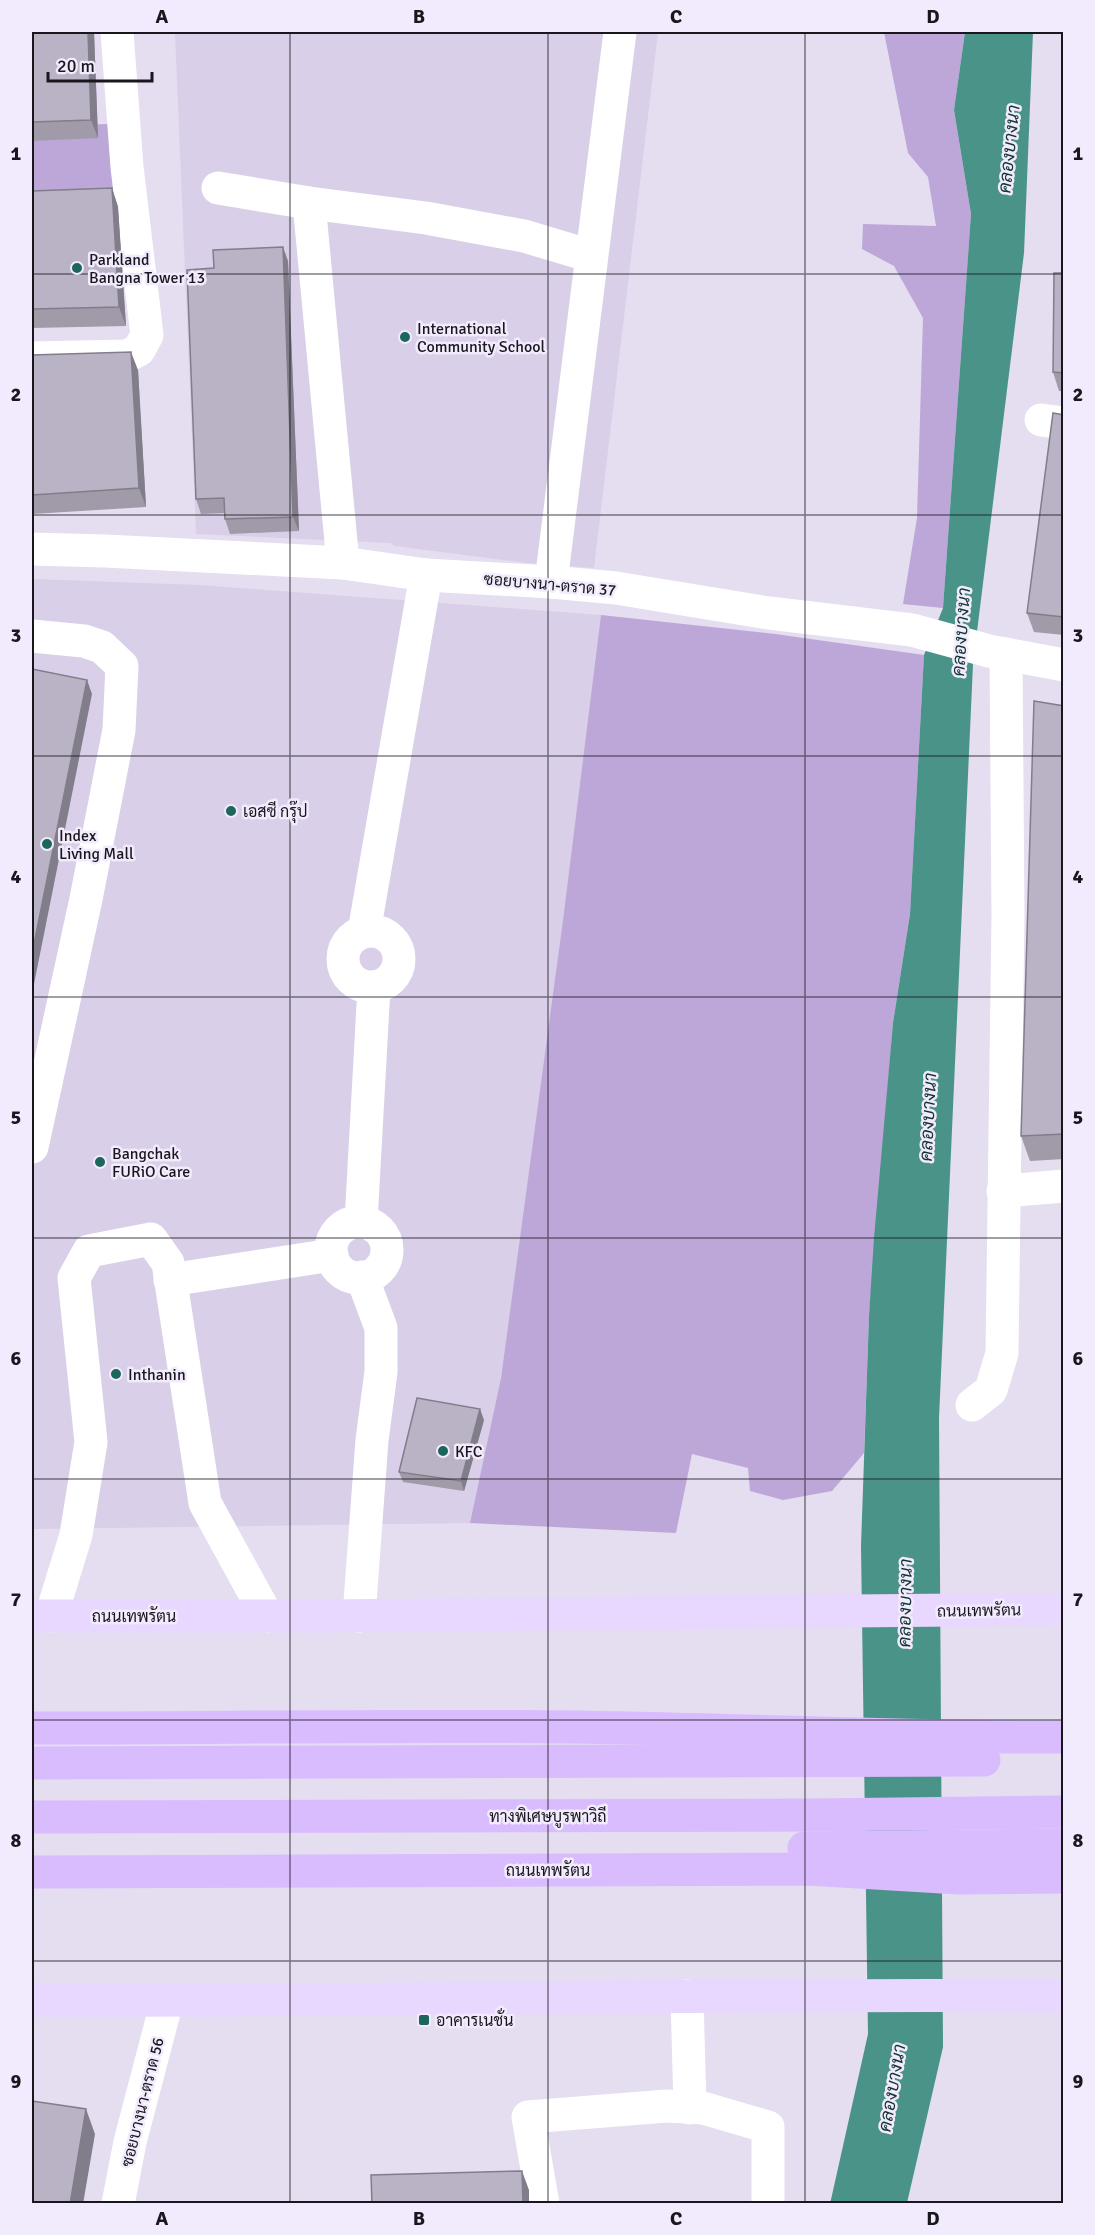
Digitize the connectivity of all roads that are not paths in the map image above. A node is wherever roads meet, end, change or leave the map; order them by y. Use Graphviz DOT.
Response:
graph roads {
  1 [pos="117,32"];
  2 [pos="620,32"];
  3 [pos="218,188"];
  4 [pos="309,203"];
  5 [pos="591,256"];
  6 [pos="32,358"];
  7 [pos="32,549"];
  8 [pos="343,563"];
  9 [pos="426,575"];
  10 [pos="551,582"];
  11 [pos="32,636"];
  12 [pos="998,652"];
  13 [pos="1064,665"];
  14 [pos="32,1147"];
  15 [pos="1064,1186"];
  16 [pos="1004,1191"];
  17 [pos="361,1222"];
  18 [pos="332,1255"];
  19 [pos="362,1277"];
  20 [pos="170,1280"];
  21 [pos="972,1405"];
  22 [pos="1064,1609"];
  23 [pos="41,1616"];
  24 [pos="267,1616"];
  25 [pos="359,1616"];
  26 [pos="32,1728"];
  27 [pos="1064,1737"];
  28 [pos="1064,1759"];
  29 [pos="32,1763"];
  30 [pos="1064,1812"];
  31 [pos="32,1817"];
  32 [pos="1064,1845"];
  33 [pos="32,1851"];
  34 [pos="32,1872"];
  35 [pos="1064,1877"];
  36 [pos="687,1996"];
  37 [pos="1064,1996"];
  38 [pos="32,2000"];
  39 [pos="167,2001"];
  40 [pos="690,2108"];
  41 [pos="118,2204"];
  42 [pos="543,2204"];
  43 [pos="768,2204"];
  1 -- 6 [label="street"];
  2 -- 5 [label="street"];
  3 -- 4 [label="street"];
  4 -- 5 [label="street"];
  4 -- 8 [label="street"];
  5 -- 10 [label="street"];
  7 -- 8 [label="street, ซอยบางนา-ตราด 37"];
  8 -- 9 [label="street, ซอยบางนา-ตราด 37"];
  9 -- 10 [label="street, ซอยบางนา-ตราด 37"];
  9 -- 17 [label="street"];
  10 -- 12 [label="street, ซอยบางนา-ตราด 37"];
  11 -- 14 [label="street"];
  12 -- 13 [label="street, ซอยบางนา-ตราด 37"];
  12 -- 16 [label="street"];
  15 -- 16 [label="street"];
  16 -- 21 [label="street"];
  17 -- 18 [label="street"];
  17 -- 19 [label="street"];
  18 -- 19 [label="street"];
  18 -- 20 [label="street"];
  19 -- 25 [label="street"];
  20 -- 23 [label="street"];
  20 -- 24 [label="street"];
  22 -- 25 [label="main road, ถนนเทพรัตน"];
  23 -- 24 [label="main road, ถนนเทพรัตน"];
  24 -- 25 [label="main road, ถนนเทพรัตน"];
  26 -- 27 [label="highway"];
  28 -- 29 [label="highway"];
  30 -- 31 [label="highway, ทางพิเศษบูรพาวิถี"];
  32 -- 33 [label="highway"];
  34 -- 35 [label="highway, ถนนเทพรัตน"];
  36 -- 37 [label="main road"];
  36 -- 39 [label="main road"];
  36 -- 40 [label="street"];
  38 -- 39 [label="main road"];
  39 -- 41 [label="street, ซอยบางนา-ตราด 56"];
  40 -- 42 [label="street"];
  40 -- 43 [label="street"];
}
